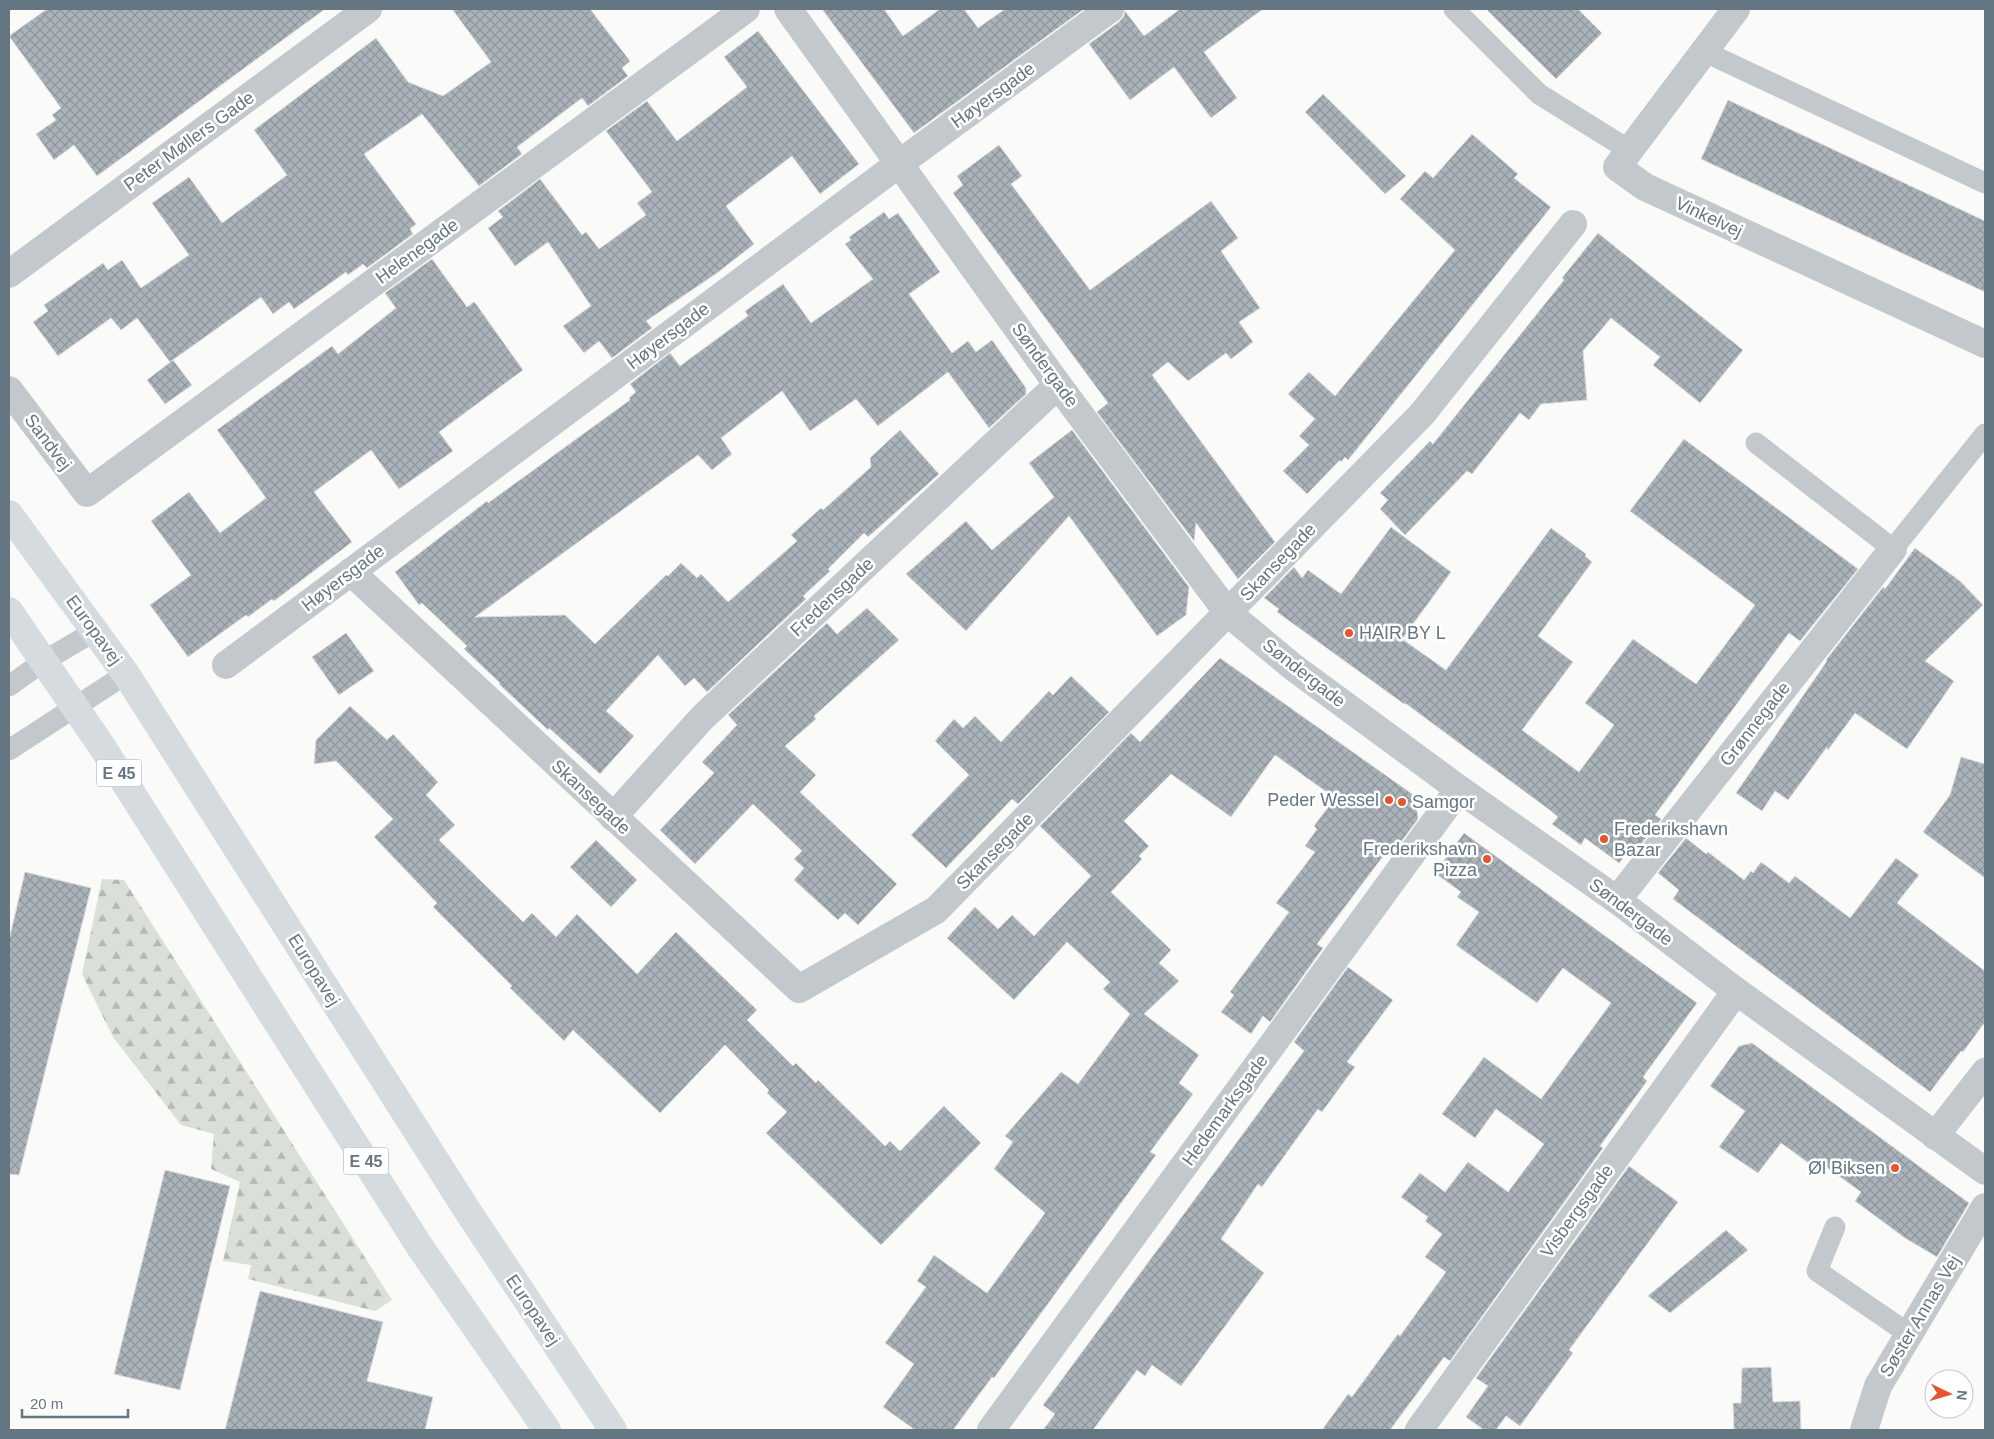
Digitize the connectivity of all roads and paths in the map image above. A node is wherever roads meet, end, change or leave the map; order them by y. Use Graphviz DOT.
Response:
graph roads {
  1 [pos="368,9"];
  2 [pos="746,9"];
  3 [pos="788,9"];
  4 [pos="1110,9"];
  5 [pos="1454,9"];
  6 [pos="1736,9"];
  7 [pos="1703,52"];
  8 [pos="1629,150"];
  9 [pos="900,163"];
  10 [pos="1985,183"];
  11 [pos="1573,224"];
  12 [pos="9,274"];
  13 [pos="1985,344"];
  14 [pos="1058,385"];
  15 [pos="9,390"];
  16 [pos="1985,434"];
  17 [pos="1756,443"];
  18 [pos="87,493"];
  19 [pos="9,514"];
  20 [pos="1893,548"];
  21 [pos="351,572"];
  22 [pos="9,611"];
  23 [pos="1228,613"];
  24 [pos="94,631"];
  25 [pos="44,661"];
  26 [pos="226,665"];
  27 [pos="126,674"];
  28 [pos="9,686"];
  29 [pos="75,707"];
  30 [pos="9,750"];
  31 [pos="1458,788"];
  32 [pos="613,817"];
  33 [pos="1617,900"];
  34 [pos="1736,991"];
  35 [pos="1985,1072"];
  36 [pos="1935,1136"];
  37 [pos="1985,1172"];
  38 [pos="1985,1207"];
  39 [pos="1835,1227"];
  40 [pos="1909,1334"];
  41 [pos="996,1428"];
  42 [pos="548,1430"];
  43 [pos="613,1430"];
  44 [pos="1419,1430"];
  45 [pos="1864,1430"];
  1 -- 12 [label="street, Peter Møllers Gade"];
  2 -- 18 [label="street, Helenegade"];
  3 -- 9 [label="street, Søndergade"];
  4 -- 9 [label="street, Høyersgade"];
  5 -- 8 [label="lane"];
  6 -- 7 [label="street, Vinkelvej"];
  7 -- 8 [label="street, Vinkelvej"];
  7 -- 10 [label="lane"];
  8 -- 13 [label="street, Vinkelvej"];
  9 -- 14 [label="street, Søndergade"];
  9 -- 21 [label="street, Høyersgade"];
  11 -- 23 [label="street, Skansegade"];
  14 -- 23 [label="street, Søndergade"];
  14 -- 32 [label="street, Fredensgade"];
  15 -- 18 [label="street, Sandvej"];
  16 -- 20 [label="lane"];
  17 -- 20 [label="lane"];
  19 -- 24 [label="main road, Europavej"];
  20 -- 33 [label="street, Grønnegade"];
  21 -- 26 [label="street, Høyersgade"];
  21 -- 32 [label="street, Skansegade"];
  22 -- 25 [label="main road, E 45"];
  23 -- 31 [label="street, Søndergade"];
  23 -- 32 [label="street, Skansegade"];
  24 -- 25 [label="lane"];
  24 -- 27 [label="main road, Europavej"];
  25 -- 28 [label="lane"];
  25 -- 29 [label="main road, E 45"];
  27 -- 29 [label="lane"];
  27 -- 43 [label="main road, Europavej"];
  29 -- 30 [label="lane"];
  29 -- 42 [label="main road, E 45"];
  31 -- 33 [label="street, Søndergade"];
  31 -- 41 [label="street, Hedemarksgade"];
  33 -- 34 [label="street, Søndergade"];
  34 -- 36 [label="street, Søndergade"];
  34 -- 44 [label="street, Visbergsgade"];
  35 -- 36 [label="street"];
  36 -- 37 [label="street, Søndergade"];
  38 -- 40 [label="street, Søster Annas Vej"];
  39 -- 40 [label="lane"];
  40 -- 45 [label="street, Søster Annas Vej"];
}
